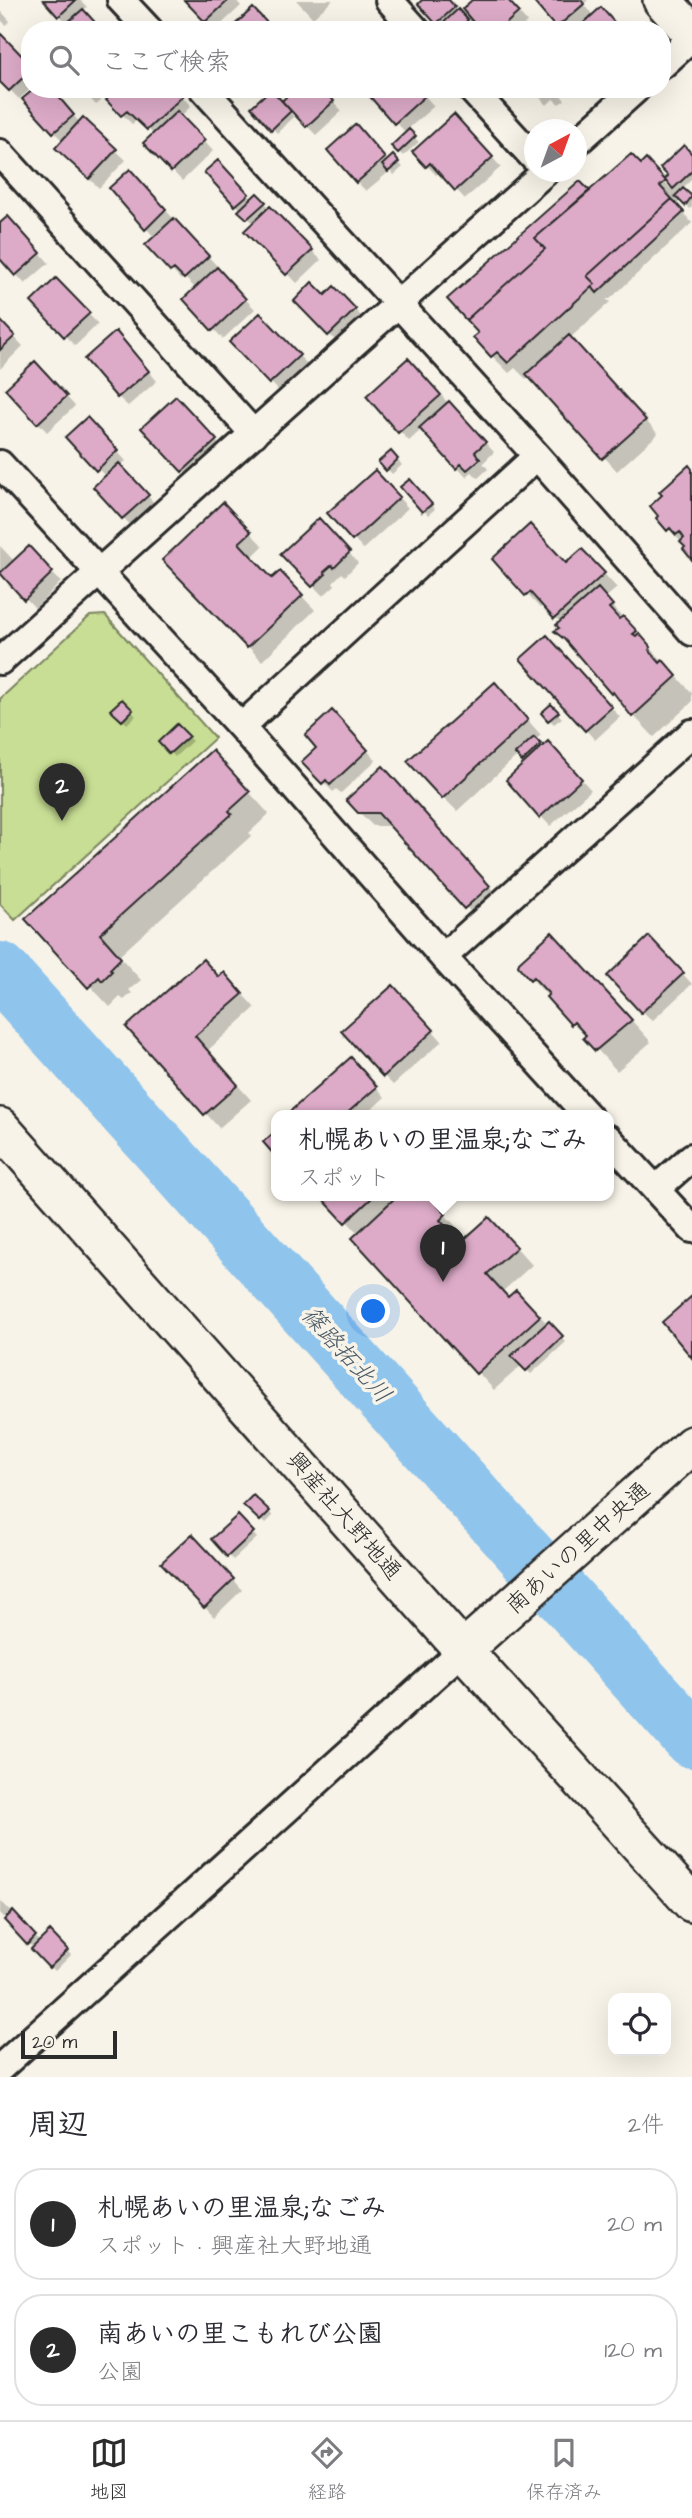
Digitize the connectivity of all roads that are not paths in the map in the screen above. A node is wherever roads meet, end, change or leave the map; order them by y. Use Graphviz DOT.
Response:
graph roads {
  1 [pos="121,0"];
  2 [pos="389,0"];
  3 [pos="663,0"];
  4 [pos="141,21"];
  5 [pos="408,21"];
  6 [pos="692,33"];
  7 [pos="692,38"];
  8 [pos="671,57"];
  9 [pos="211,98"];
  10 [pos="479,98"];
  11 [pos="626,98"];
  12 [pos="587,133"];
  13 [pos="524,147"];
  14 [pos="0,153"];
  15 [pos="534,182"];
  16 [pos="398,304"];
  17 [pos="254,433"];
  18 [pos="537,456"];
  19 [pos="0,464"];
  20 [pos="98,573"];
  21 [pos="692,632"];
  22 [pos="0,661"];
  23 [pos="241,727"];
  24 [pos="692,733"];
  25 [pos="443,957"];
  26 [pos="583,1110"];
  27 [pos="0,1127"];
  28 [pos="614,1144"];
  29 [pos="692,1157"];
  30 [pos="656,1189"];
  31 [pos="692,1229"];
  32 [pos="692,1445"];
  33 [pos="463,1650"];
  34 [pos="692,1903"];
  35 [pos="0,2068"];
  1 -- 4 [label="street"];
  2 -- 5 [label="street"];
  3 -- 6 [label="street"];
  7 -- 8 [label="street"];
  9 -- 16 [label="street"];
  10 -- 13 [label="street"];
  11 -- 12 [label="street"];
  14 -- 17 [label="street"];
  15 -- 16 [label="street"];
  16 -- 17 [label="street"];
  16 -- 18 [label="street"];
  17 -- 20 [label="street"];
  18 -- 21 [label="street"];
  18 -- 23 [label="street"];
  19 -- 20 [label="street"];
  20 -- 22 [label="street"];
  20 -- 23 [label="street"];
  23 -- 25 [label="street"];
  24 -- 25 [label="street"];
  25 -- 26 [label="street"];
  27 -- 33 [label="street, 興産社大野地通"];
  28 -- 30 [label="street"];
  29 -- 30 [label="street"];
  30 -- 31 [label="street"];
  32 -- 33 [label="street, 南あいの里中央通"];
  33 -- 34 [label="street, 興産社大野地通"];
  33 -- 35 [label="street"];
}
